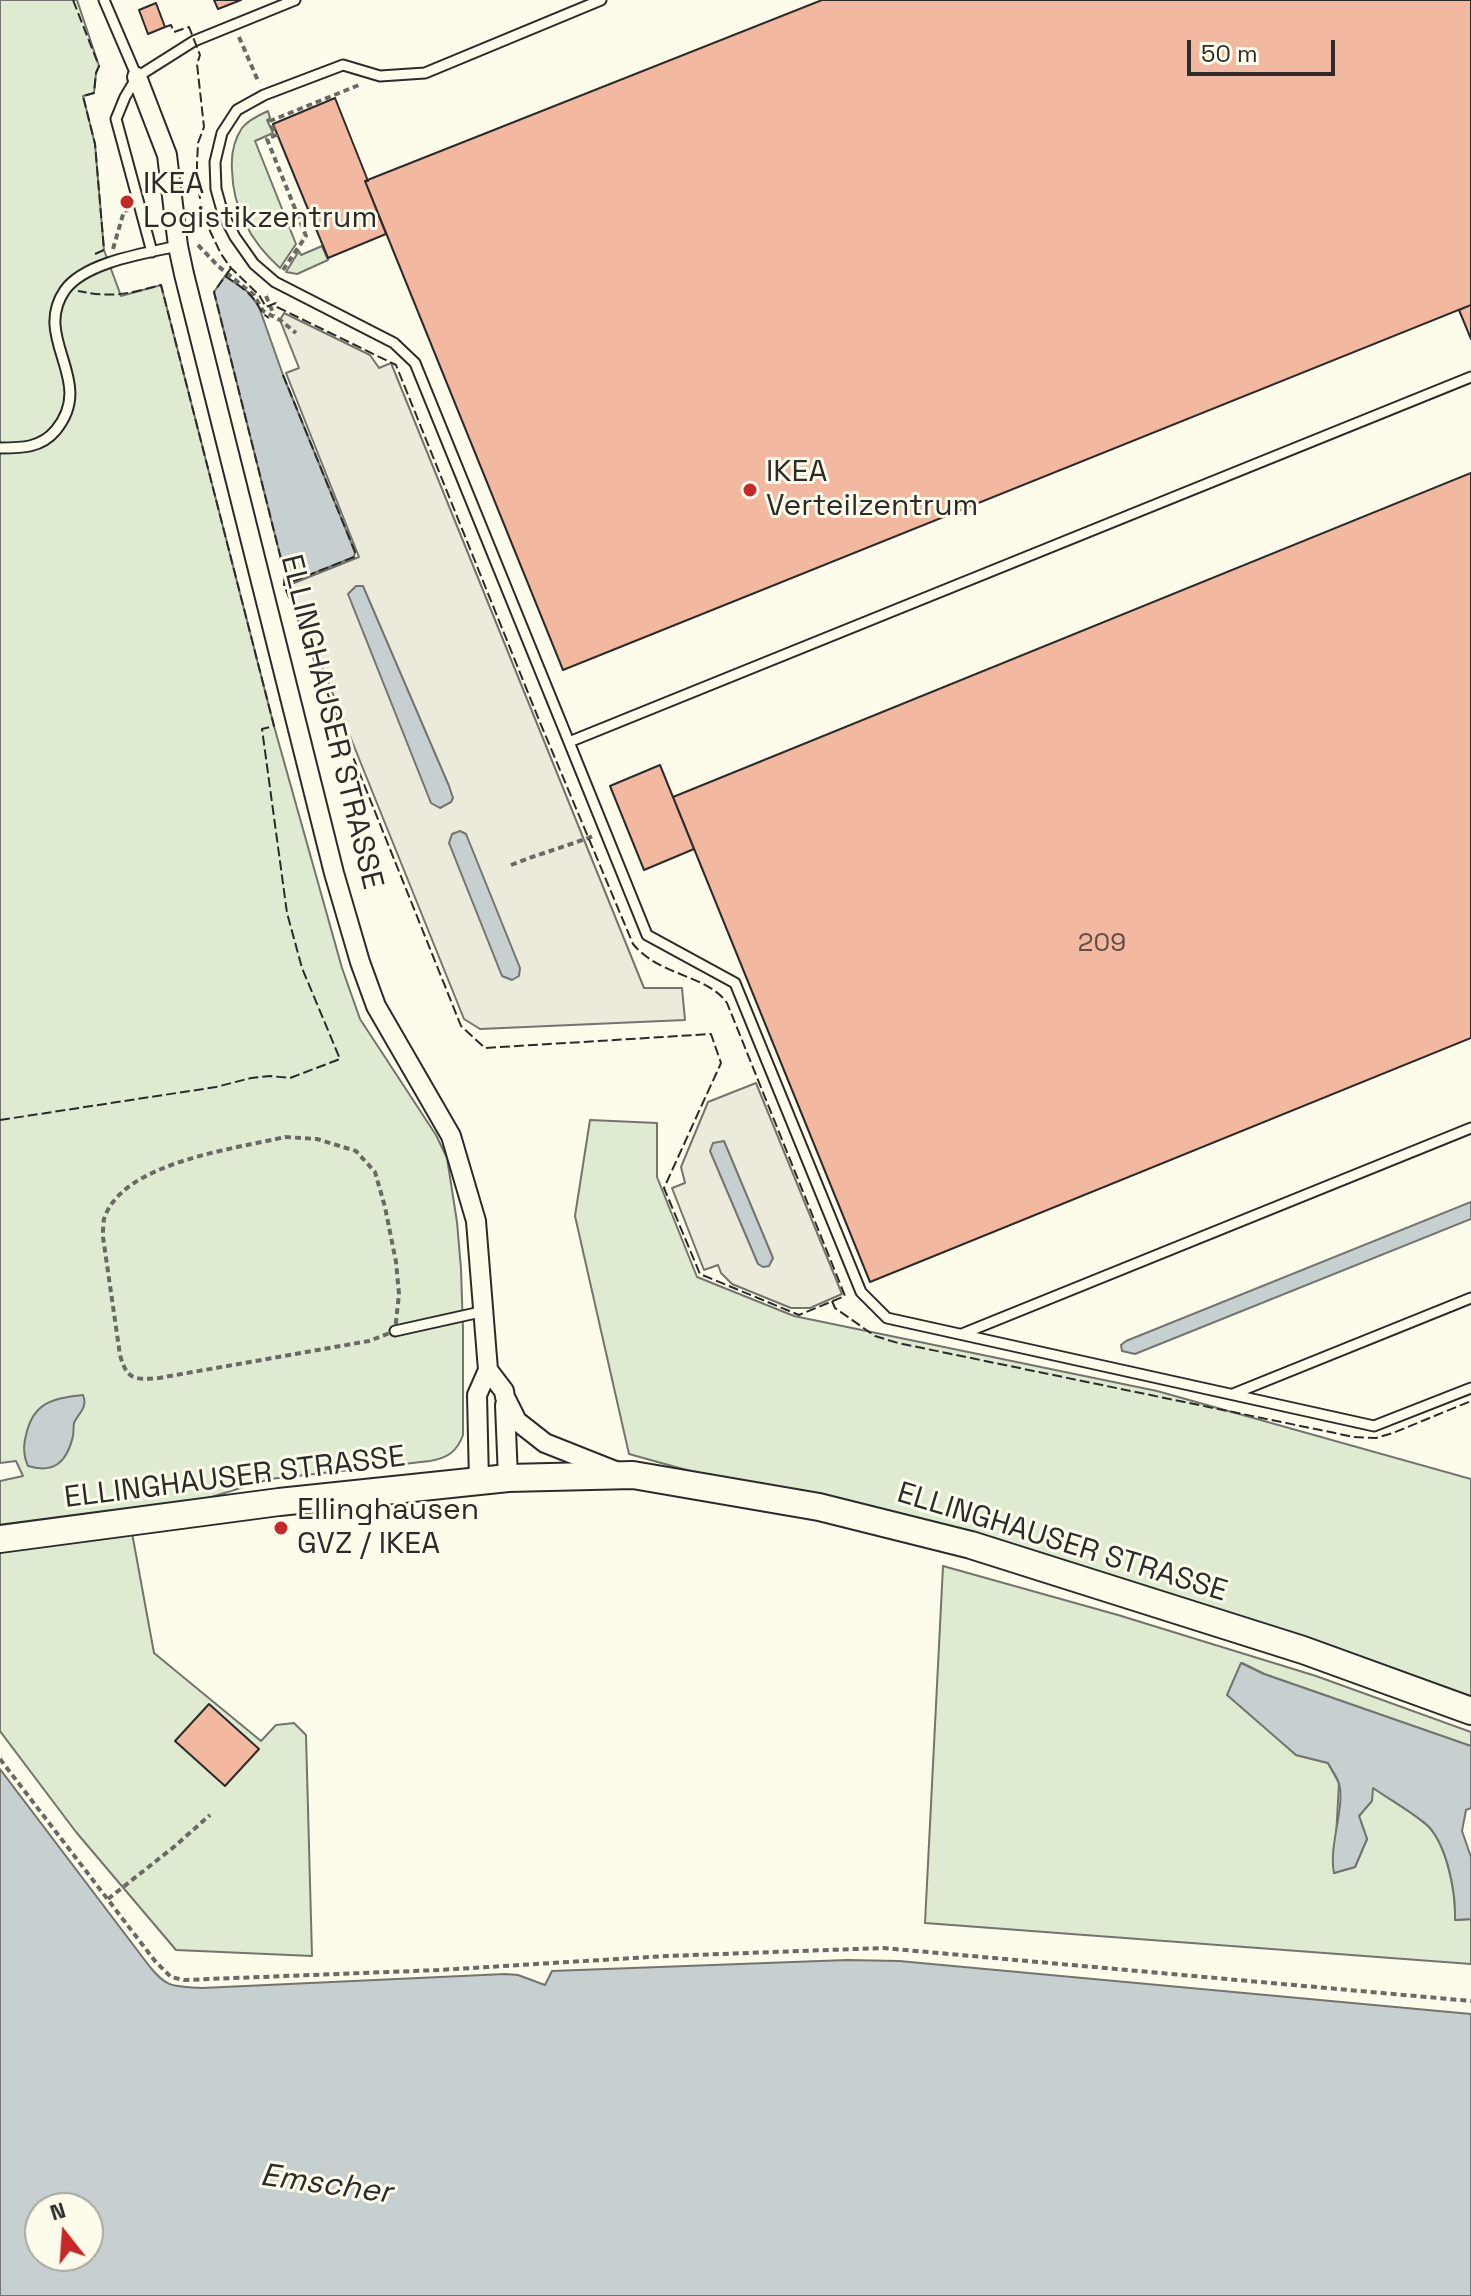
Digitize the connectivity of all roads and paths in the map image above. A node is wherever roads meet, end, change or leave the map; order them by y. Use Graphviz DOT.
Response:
graph roads {
  1 [pos="295,0"];
  2 [pos="601,0"];
  3 [pos="106,1"];
  4 [pos="240,34"];
  5 [pos="380,76"];
  6 [pos="137,77"];
  7 [pos="259,83"];
  8 [pos="270,109"];
  9 [pos="274,119"];
  10 [pos="131,209"];
  11 [pos="178,246"];
  12 [pos="152,252"];
  13 [pos="111,256"];
  14 [pos="283,270"];
  15 [pos="266,296"];
  16 [pos="275,318"];
  17 [pos="296,333"];
  18 [pos="1471,377"];
  19 [pos="0,448"];
  20 [pos="569,742"];
  21 [pos="593,836"];
  22 [pos="511,865"];
  23 [pos="1471,1128"];
  24 [pos="1471,1298"];
  25 [pos="485,1311"];
  26 [pos="395,1331"];
  27 [pos="962,1334"];
  28 [pos="488,1370"];
  29 [pos="1471,1388"];
  30 [pos="1233,1394"];
  31 [pos="505,1397"];
  32 [pos="624,1474"];
  33 [pos="508,1478"];
  34 [pos="479,1481"];
  35 [pos="0,1539"];
  36 [pos="1471,1711"];
  37 [pos="0,1759"];
  38 [pos="210,1815"];
  39 [pos="108,1899"];
  40 [pos="1471,2001"];
  1 -- 6 [label="lane"];
  2 -- 5 [label="lane"];
  3 -- 6 [label="lane"];
  4 -- 7 [label="path"];
  5 -- 9 [label="path"];
  5 -- 20 [label="lane"];
  6 -- 11 [label="street, ELLINGHAUSER STRASSE"];
  6 -- 12 [label="lane"];
  8 -- 9 [label="path"];
  9 -- 14 [label="path"];
  10 -- 13 [label="path"];
  11 -- 12 [label="lane"];
  11 -- 16 [label="path"];
  11 -- 25 [label="street, ELLINGHAUSER STRASSE"];
  12 -- 19 [label="lane"];
  15 -- 16 [label="path"];
  16 -- 17 [label="path"];
  18 -- 20 [label="lane"];
  20 -- 27 [label="lane"];
  21 -- 22 [label="path"];
  23 -- 27 [label="lane"];
  24 -- 30 [label="lane"];
  25 -- 26 [label="lane"];
  25 -- 28 [label="street, ELLINGHAUSER STRASSE"];
  26 -- 26 [label="path"];
  27 -- 30 [label="lane"];
  28 -- 31 [label="street, ELLINGHAUSER STRASSE"];
  28 -- 34 [label="street, ELLINGHAUSER STRASSE"];
  29 -- 30 [label="lane"];
  31 -- 32 [label="street, ELLINGHAUSER STRASSE"];
  31 -- 33 [label="street"];
  32 -- 33 [label="main road, ELLINGHAUSER STRASSE"];
  32 -- 36 [label="main road, ELLINGHAUSER STRASSE"];
  33 -- 34 [label="main road, ELLINGHAUSER STRASSE"];
  34 -- 35 [label="main road, ELLINGHAUSER STRASSE"];
  37 -- 39 [label="path"];
  38 -- 39 [label="path"];
  39 -- 40 [label="path"];
}
